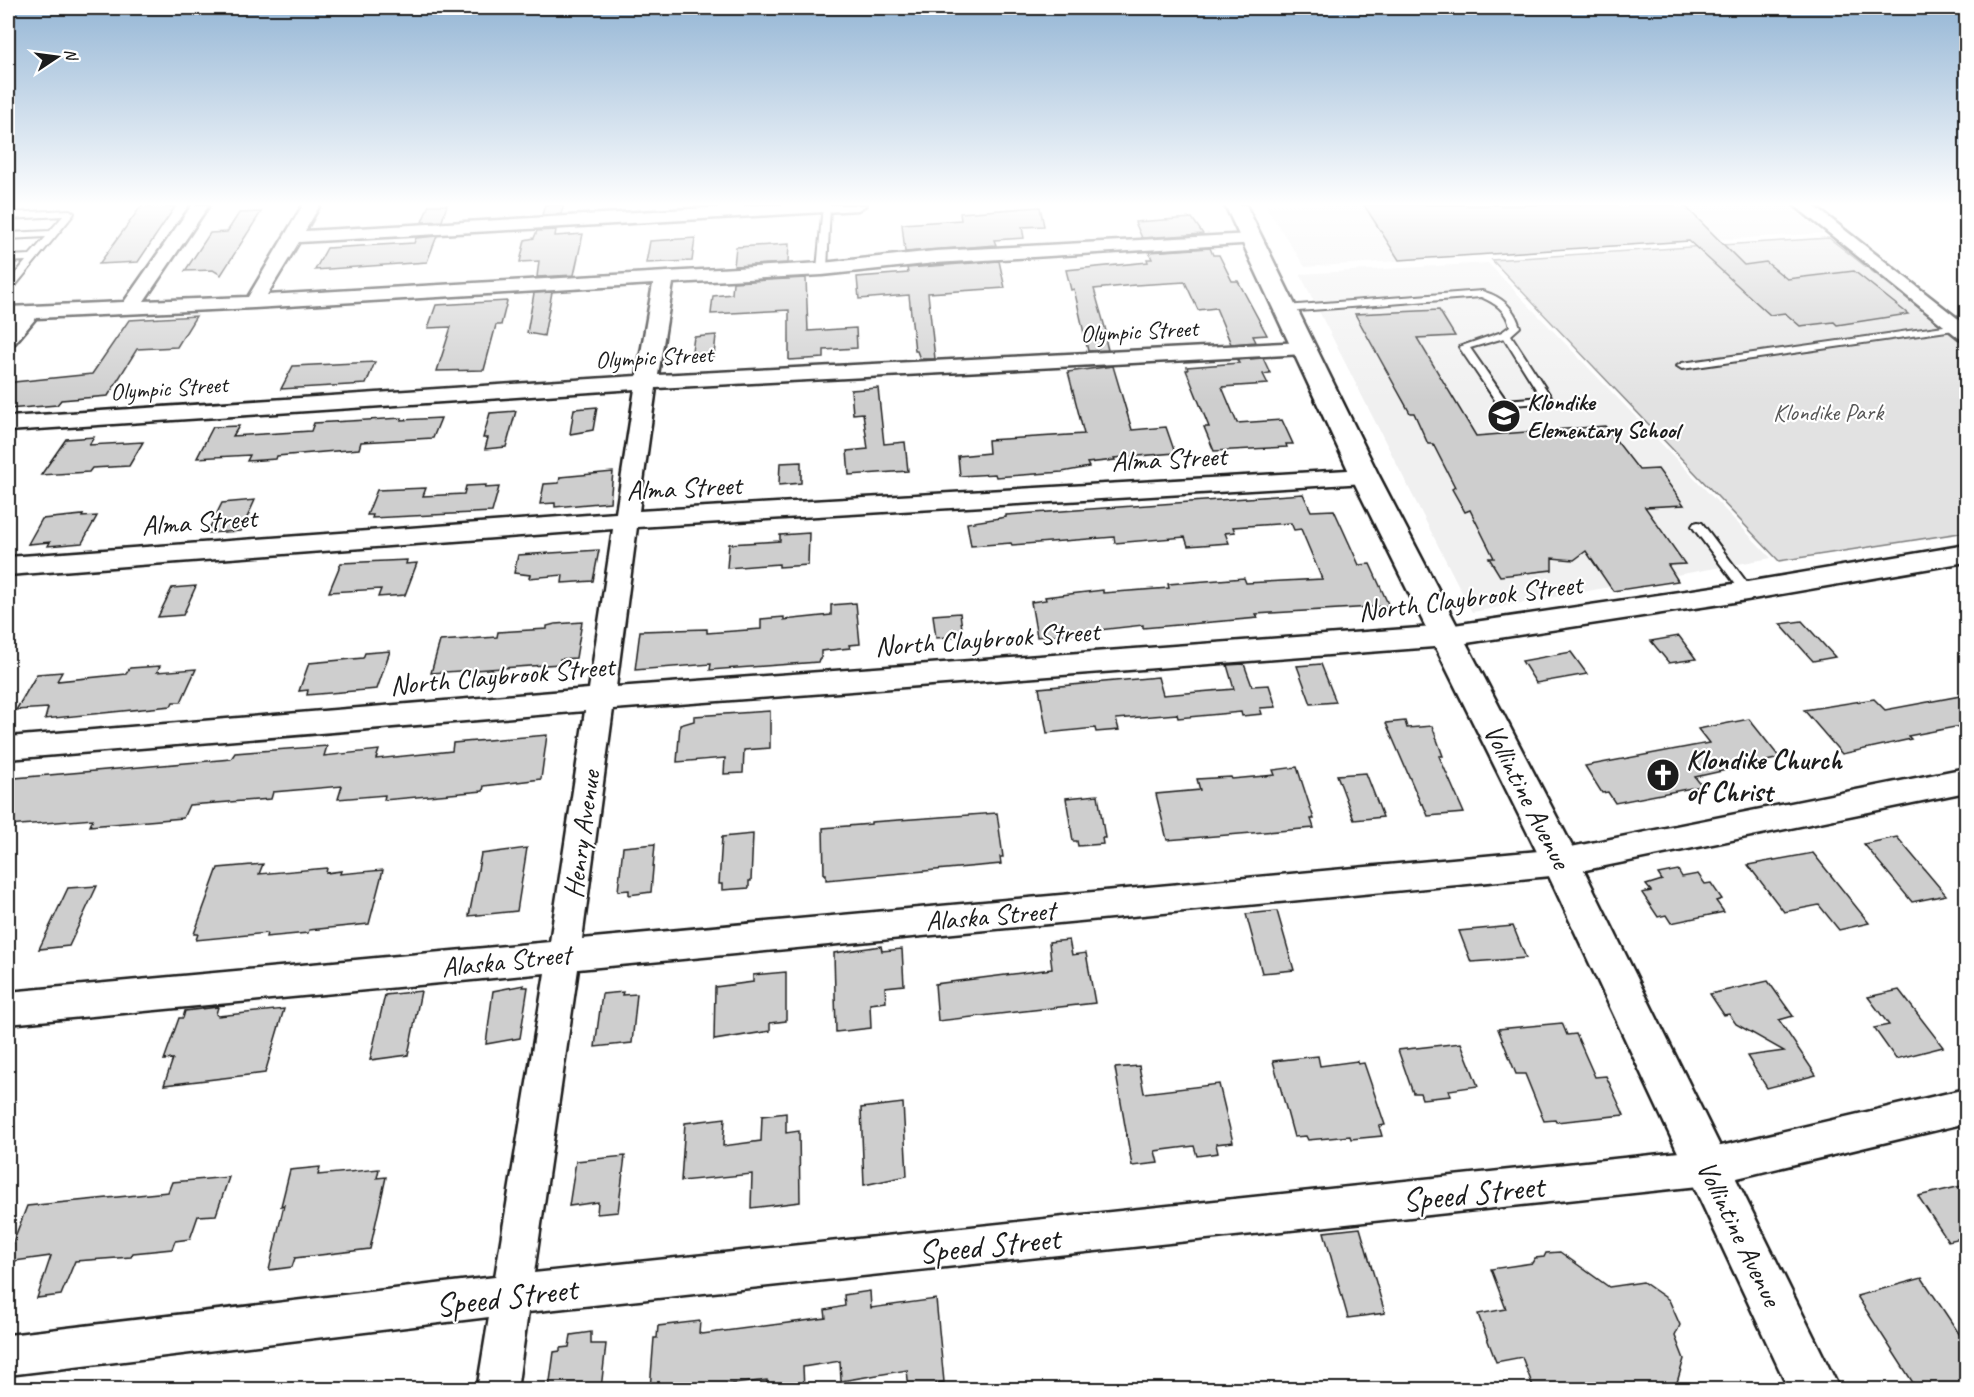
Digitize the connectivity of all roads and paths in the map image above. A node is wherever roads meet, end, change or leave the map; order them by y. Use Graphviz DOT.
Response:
graph roads {
  1 [pos="23,270"];
  2 [pos="156,270"];
  3 [pos="274,270"];
  4 [pos="801,270"];
  5 [pos="1266,270"];
  6 [pos="1885,270"];
  7 [pos="664,278"];
  8 [pos="8,289"];
  9 [pos="254,302"];
  10 [pos="131,306"];
  11 [pos="1285,309"];
  12 [pos="30,312"];
  13 [pos="8,313"];
  14 [pos="1962,331"];
  15 [pos="1506,334"];
  16 [pos="8,339"];
  17 [pos="1304,348"];
  18 [pos="1682,366"];
  19 [pos="646,382"];
  20 [pos="8,424"];
  21 [pos="1365,476"];
  22 [pos="626,520"];
  23 [pos="1698,526"];
  24 [pos="1966,553"];
  25 [pos="8,566"];
  26 [pos="1747,591"];
  27 [pos="1447,636"];
  28 [pos="600,699"];
  29 [pos="8,748"];
  30 [pos="1966,780"];
  31 [pos="1561,862"];
  32 [pos="564,954"];
  33 [pos="8,1008"];
  34 [pos="1966,1106"];
  35 [pos="1708,1167"];
  36 [pos="510,1295"];
  37 [pos="8,1356"];
  38 [pos="497,1389"];
  39 [pos="1815,1389"];
  1 -- 8 [label="lane"];
  2 -- 10 [label="street"];
  3 -- 9 [label="street"];
  4 -- 7 [label="street"];
  5 -- 11 [label="street, Vollintine Avenue"];
  6 -- 14 [label="street"];
  7 -- 9 [label="street"];
  7 -- 19 [label="street, Henry Avenue"];
  9 -- 10 [label="street"];
  10 -- 12 [label="street"];
  11 -- 15 [label="lane"];
  11 -- 17 [label="street, Vollintine Avenue"];
  12 -- 13 [label="street"];
  12 -- 16 [label="street"];
  14 -- 18 [label="lane"];
  15 -- 15 [label="lane"];
  17 -- 19 [label="street, Olympic Street"];
  17 -- 21 [label="street, Vollintine Avenue"];
  19 -- 20 [label="street, Olympic Street"];
  19 -- 22 [label="street, Henry Avenue"];
  21 -- 22 [label="street, Alma Street"];
  21 -- 27 [label="street, Vollintine Avenue"];
  22 -- 25 [label="street, Alma Street"];
  22 -- 28 [label="street, Henry Avenue"];
  23 -- 26 [label="lane"];
  24 -- 26 [label="street, North Claybrook Street"];
  26 -- 27 [label="street, North Claybrook Street"];
  27 -- 28 [label="street, North Claybrook Street"];
  27 -- 31 [label="street, Vollintine Avenue"];
  28 -- 29 [label="street, North Claybrook Street"];
  28 -- 32 [label="street, Henry Avenue"];
  30 -- 31 [label="street, Alaska Street"];
  31 -- 32 [label="street, Alaska Street"];
  31 -- 35 [label="street, Vollintine Avenue"];
  32 -- 33 [label="street, Alaska Street"];
  32 -- 36 [label="street, Henry Avenue"];
  34 -- 35 [label="street, Speed Street"];
  35 -- 36 [label="street, Speed Street"];
  35 -- 39 [label="street, Vollintine Avenue"];
  36 -- 37 [label="street, Speed Street"];
  36 -- 38 [label="street, Henry Avenue"];
}
